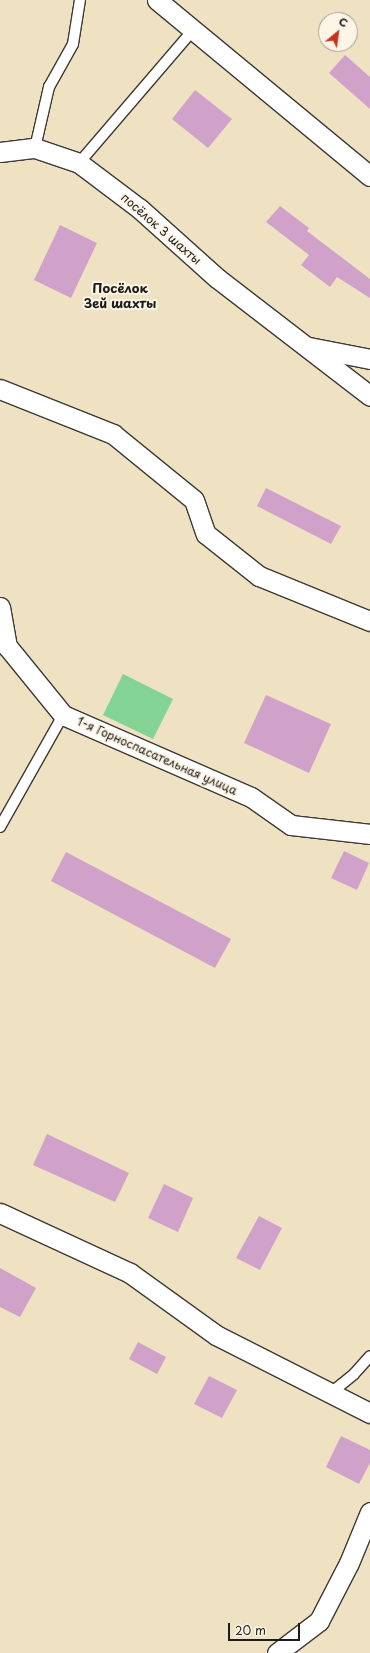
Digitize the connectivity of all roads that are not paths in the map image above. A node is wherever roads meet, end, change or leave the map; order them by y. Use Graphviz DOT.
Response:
graph roads {
  1 [pos="80,0"];
  2 [pos="157,0"];
  3 [pos="192,31"];
  4 [pos="35,148"];
  5 [pos="0,152"];
  6 [pos="80,163"];
  7 [pos="370,176"];
  8 [pos="305,347"];
  9 [pos="370,359"];
  10 [pos="0,389"];
  11 [pos="370,396"];
  12 [pos="0,607"];
  13 [pos="370,620"];
  14 [pos="62,715"];
  15 [pos="0,827"];
  16 [pos="370,834"];
  17 [pos="0,1213"];
  18 [pos="370,1356"];
  19 [pos="332,1392"];
  20 [pos="370,1413"];
  21 [pos="370,1512"];
  22 [pos="277,1653"];
  1 -- 4 [label="lane"];
  2 -- 3 [label="street"];
  3 -- 6 [label="lane"];
  3 -- 7 [label="street"];
  4 -- 5 [label="street, посёлок 3 шахты"];
  4 -- 6 [label="street, посёлок 3 шахты"];
  6 -- 8 [label="street, посёлок 3 шахты"];
  8 -- 9 [label="street, посёлок 3 шахты"];
  8 -- 11 [label="street, посёлок 3 шахты"];
  10 -- 13 [label="street"];
  12 -- 14 [label="street, 1-я Горноспасательная улица"];
  14 -- 15 [label="lane"];
  14 -- 16 [label="street, 1-я Горноспасательная улица"];
  17 -- 19 [label="street"];
  18 -- 19 [label="lane"];
  19 -- 20 [label="street"];
  21 -- 22 [label="street"];
}
